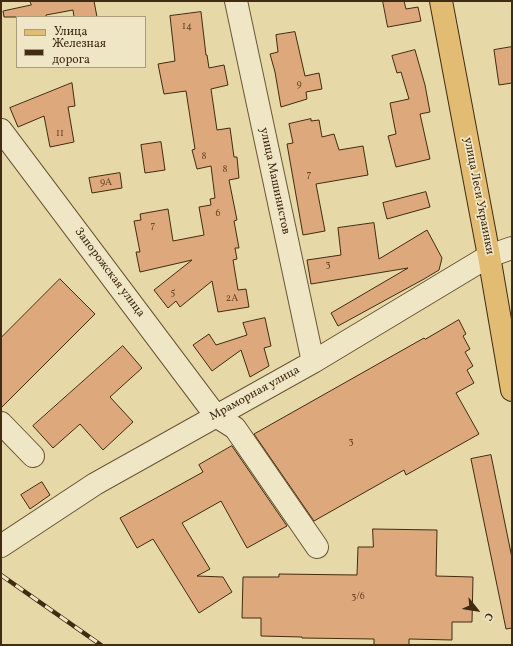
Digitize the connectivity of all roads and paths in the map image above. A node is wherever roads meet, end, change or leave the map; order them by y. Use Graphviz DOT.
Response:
graph roads {
  1 [pos="236,1"];
  2 [pos="441,1"];
  3 [pos="1,130"];
  4 [pos="512,248"];
  5 [pos="489,256"];
  6 [pos="314,362"];
  7 [pos="512,390"];
  8 [pos="216,416"];
  9 [pos="1,422"];
  10 [pos="33,456"];
  11 [pos="1,546"];
  12 [pos="317,547"];
  1 -- 6 [label="street, улица Машинистов"];
  2 -- 5 [label="main road, улица Леси Украинки"];
  3 -- 8 [label="street, Запорожская улица"];
  4 -- 5 [label="street, Мраморная улица"];
  5 -- 6 [label="street, Мраморная улица"];
  5 -- 7 [label="main road, улица Леси Украинки"];
  6 -- 8 [label="street, Мраморная улица"];
  8 -- 11 [label="street, Мраморная улица"];
  8 -- 12 [label="street"];
  9 -- 10 [label="street"];
}
